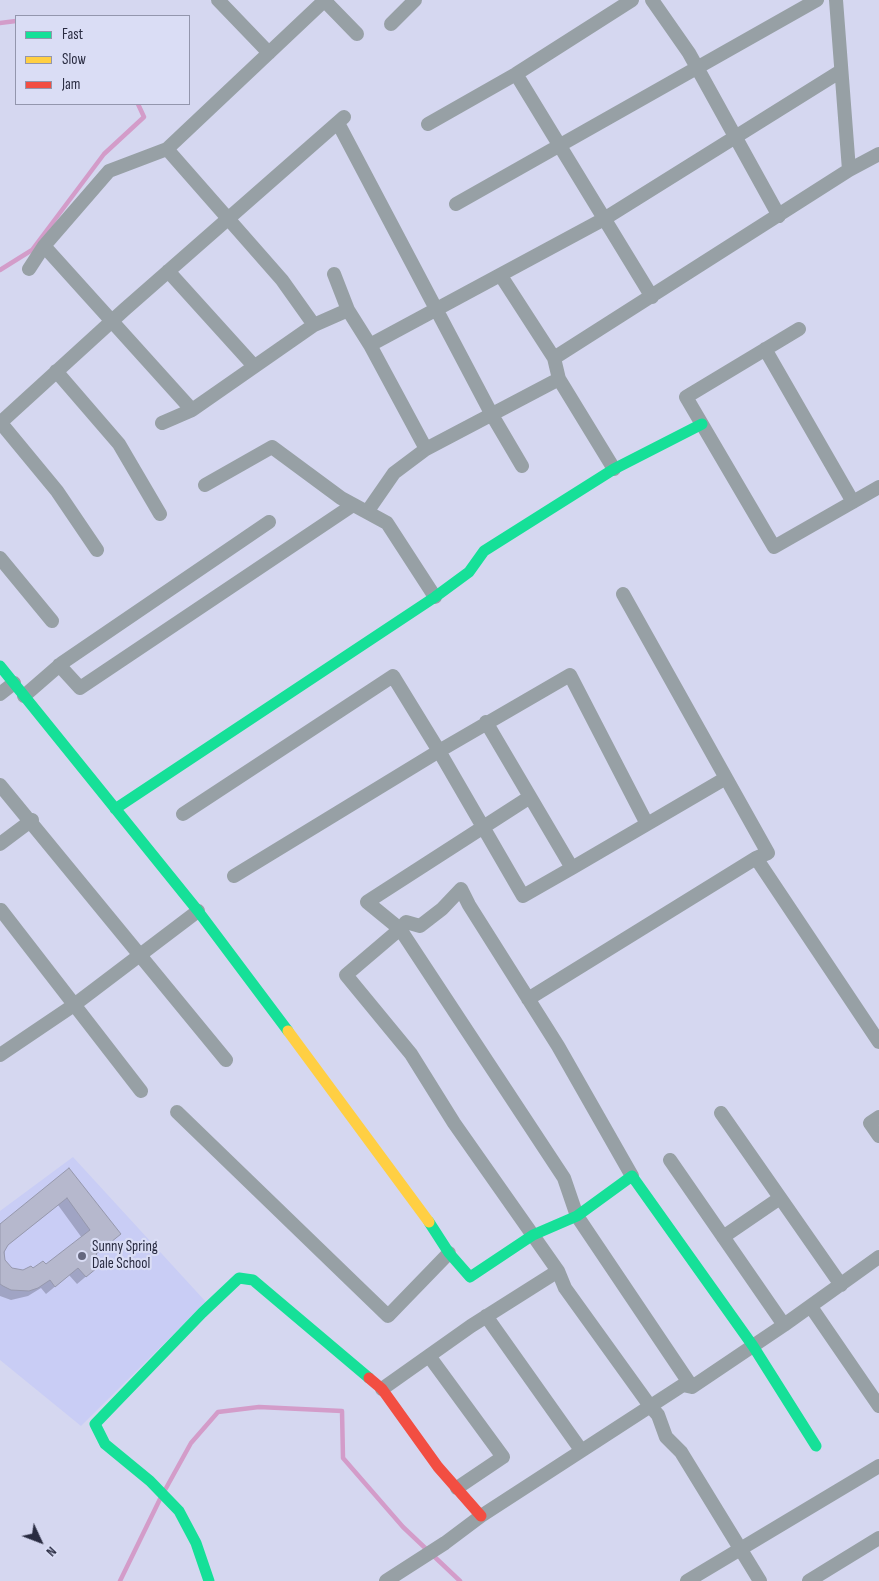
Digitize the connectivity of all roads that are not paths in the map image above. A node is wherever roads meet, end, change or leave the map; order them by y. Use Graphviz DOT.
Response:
graph roads {
  1 [pos="218,0"];
  2 [pos="324,0"];
  3 [pos="415,0"];
  4 [pos="632,0"];
  5 [pos="652,0"];
  6 [pos="817,0"];
  7 [pos="836,0"];
  8 [pos="391,24"];
  9 [pos="357,34"];
  10 [pos="269,53"];
  11 [pos="697,68"];
  12 [pos="841,71"];
  13 [pos="516,74"];
  14 [pos="428,124"];
  15 [pos="735,138"];
  16 [pos="560,145"];
  17 [pos="167,149"];
  18 [pos="879,154"];
  19 [pos="849,170"];
  20 [pos="456,204"];
  21 [pos="779,216"];
  22 [pos="229,218"];
  23 [pos="604,219"];
  24 [pos="44,246"];
  25 [pos="29,269"];
  26 [pos="168,271"];
  27 [pos="334,274"];
  28 [pos="500,276"];
  29 [pos="652,297"];
  30 [pos="348,310"];
  31 [pos="437,310"];
  32 [pos="113,319"];
  33 [pos="314,325"];
  34 [pos="799,328"];
  35 [pos="370,345"];
  36 [pos="765,349"];
  37 [pos="554,358"];
  38 [pos="254,366"];
  39 [pos="56,371"];
  40 [pos="559,379"];
  41 [pos="192,410"];
  42 [pos="492,414"];
  43 [pos="0,422"];
  44 [pos="162,423"];
  45 [pos="702,424"];
  46 [pos="426,449"];
  47 [pos="522,466"];
  48 [pos="614,469"];
  49 [pos="205,485"];
  50 [pos="879,487"];
  51 [pos="852,502"];
  52 [pos="353,505"];
  53 [pos="366,512"];
  54 [pos="160,514"];
  55 [pos="269,522"];
  56 [pos="97,550"];
  57 [pos="0,558"];
  58 [pos="623,594"];
  59 [pos="435,597"];
  60 [pos="52,621"];
  61 [pos="59,665"];
  62 [pos="0,666"];
  63 [pos="14,683"];
  64 [pos="0,694"];
  65 [pos="24,696"];
  66 [pos="486,722"];
  67 [pos="439,751"];
  68 [pos="726,778"];
  69 [pos="0,785"];
  70 [pos="530,797"];
  71 [pos="115,808"];
  72 [pos="183,814"];
  73 [pos="32,820"];
  74 [pos="648,824"];
  75 [pos="483,828"];
  76 [pos="0,844"];
  77 [pos="756,858"];
  78 [pos="572,868"];
  79 [pos="234,876"];
  80 [pos="1,910"];
  81 [pos="198,911"];
  82 [pos="400,929"];
  83 [pos="141,954"];
  84 [pos="528,999"];
  85 [pos="74,1005"];
  86 [pos="879,1042"];
  87 [pos="0,1055"];
  88 [pos="226,1060"];
  89 [pos="141,1091"];
  90 [pos="177,1112"];
  91 [pos="721,1113"];
  92 [pos="879,1117"];
  93 [pos="879,1136"];
  94 [pos="670,1160"];
  95 [pos="632,1176"];
  96 [pos="780,1198"];
  97 [pos="577,1216"];
  98 [pos="533,1235"];
  99 [pos="723,1237"];
  100 [pos="448,1253"];
  101 [pos="877,1263"];
  102 [pos="558,1270"];
  103 [pos="840,1285"];
  104 [pos="810,1306"];
  105 [pos="486,1316"];
  106 [pos="784,1325"];
  107 [pos="753,1346"];
  108 [pos="429,1356"];
  109 [pos="692,1387"];
  110 [pos="382,1388"];
  111 [pos="650,1406"];
  112 [pos="879,1406"];
  113 [pos="816,1446"];
  114 [pos="581,1450"];
  115 [pos="879,1466"];
  116 [pos="457,1488"];
  117 [pos="481,1516"];
  118 [pos="879,1538"];
  119 [pos="740,1548"];
  120 [pos="209,1581"];
  121 [pos="386,1581"];
  122 [pos="688,1581"];
  123 [pos="760,1581"];
  124 [pos="809,1581"];
  1 -- 10 [label="street"];
  2 -- 9 [label="street"];
  2 -- 10 [label="street"];
  3 -- 8 [label="street"];
  4 -- 13 [label="street"];
  5 -- 11 [label="street"];
  6 -- 11 [label="street"];
  7 -- 12 [label="street"];
  10 -- 17 [label="street"];
  11 -- 15 [label="street"];
  11 -- 16 [label="street"];
  12 -- 15 [label="street"];
  12 -- 19 [label="street"];
  13 -- 14 [label="street"];
  13 -- 16 [label="street"];
  15 -- 21 [label="street"];
  15 -- 23 [label="street"];
  16 -- 20 [label="street"];
  16 -- 23 [label="street"];
  17 -- 22 [label="street"];
  17 -- 24 [label="street"];
  18 -- 19 [label="street"];
  19 -- 21 [label="street"];
  21 -- 29 [label="street"];
  22 -- 26 [label="street"];
  22 -- 31 [label="street"];
  22 -- 33 [label="street"];
  23 -- 28 [label="street"];
  23 -- 29 [label="street"];
  24 -- 25 [label="street"];
  24 -- 32 [label="street"];
  26 -- 32 [label="street"];
  26 -- 38 [label="street"];
  27 -- 30 [label="street"];
  28 -- 31 [label="street"];
  28 -- 37 [label="street"];
  29 -- 37 [label="street"];
  30 -- 33 [label="street"];
  30 -- 35 [label="street"];
  31 -- 35 [label="street"];
  31 -- 42 [label="street"];
  32 -- 39 [label="street"];
  32 -- 41 [label="street"];
  33 -- 38 [label="street"];
  34 -- 36 [label="street"];
  35 -- 46 [label="street"];
  36 -- 45 [label="street"];
  36 -- 51 [label="street"];
  37 -- 40 [label="street"];
  38 -- 41 [label="street"];
  39 -- 43 [label="street"];
  39 -- 54 [label="street"];
  40 -- 42 [label="street"];
  40 -- 48 [label="street"];
  41 -- 44 [label="street"];
  42 -- 46 [label="street"];
  42 -- 47 [label="street"];
  43 -- 56 [label="street"];
  45 -- 48 [label="street"];
  45 -- 51 [label="street"];
  46 -- 53 [label="street"];
  48 -- 59 [label="street"];
  49 -- 52 [label="street"];
  50 -- 51 [label="street"];
  52 -- 53 [label="street"];
  52 -- 61 [label="street"];
  53 -- 59 [label="street"];
  55 -- 61 [label="street"];
  57 -- 60 [label="street"];
  58 -- 68 [label="street"];
  59 -- 71 [label="street"];
  61 -- 65 [label="street"];
  62 -- 63 [label="street"];
  63 -- 64 [label="street"];
  63 -- 65 [label="street"];
  65 -- 71 [label="street"];
  66 -- 67 [label="street"];
  66 -- 70 [label="street"];
  66 -- 74 [label="street"];
  67 -- 72 [label="street"];
  67 -- 75 [label="street"];
  67 -- 79 [label="street"];
  68 -- 74 [label="street"];
  68 -- 77 [label="street"];
  69 -- 73 [label="street"];
  70 -- 75 [label="street"];
  70 -- 78 [label="street"];
  71 -- 81 [label="street"];
  73 -- 76 [label="street"];
  73 -- 83 [label="street"];
  74 -- 78 [label="street"];
  75 -- 78 [label="street"];
  75 -- 82 [label="street"];
  77 -- 84 [label="street"];
  77 -- 86 [label="street"];
  80 -- 85 [label="street"];
  81 -- 83 [label="street"];
  81 -- 100 [label="street"];
  82 -- 84 [label="street"];
  82 -- 97 [label="street"];
  82 -- 98 [label="street"];
  83 -- 85 [label="street"];
  83 -- 88 [label="street"];
  84 -- 95 [label="street"];
  85 -- 87 [label="street"];
  85 -- 89 [label="street"];
  90 -- 100 [label="street"];
  91 -- 96 [label="street"];
  92 -- 93 [label="street"];
  94 -- 99 [label="street"];
  95 -- 97 [label="street"];
  95 -- 107 [label="street"];
  96 -- 99 [label="street"];
  96 -- 103 [label="street"];
  97 -- 98 [label="street"];
  97 -- 109 [label="street"];
  98 -- 100 [label="street"];
  98 -- 102 [label="street"];
  99 -- 106 [label="street"];
  101 -- 103 [label="street"];
  102 -- 105 [label="street"];
  102 -- 111 [label="street"];
  103 -- 104 [label="street"];
  104 -- 106 [label="street"];
  104 -- 112 [label="street"];
  105 -- 108 [label="street"];
  105 -- 114 [label="street"];
  106 -- 107 [label="street"];
  107 -- 109 [label="street"];
  107 -- 113 [label="street"];
  108 -- 110 [label="street"];
  108 -- 116 [label="street"];
  109 -- 111 [label="street"];
  110 -- 116 [label="street"];
  110 -- 120 [label="street"];
  111 -- 114 [label="street"];
  111 -- 119 [label="street"];
  114 -- 117 [label="street"];
  115 -- 119 [label="street"];
  116 -- 117 [label="street"];
  117 -- 121 [label="street"];
  118 -- 124 [label="street"];
  119 -- 122 [label="street"];
  119 -- 123 [label="street"];
}
